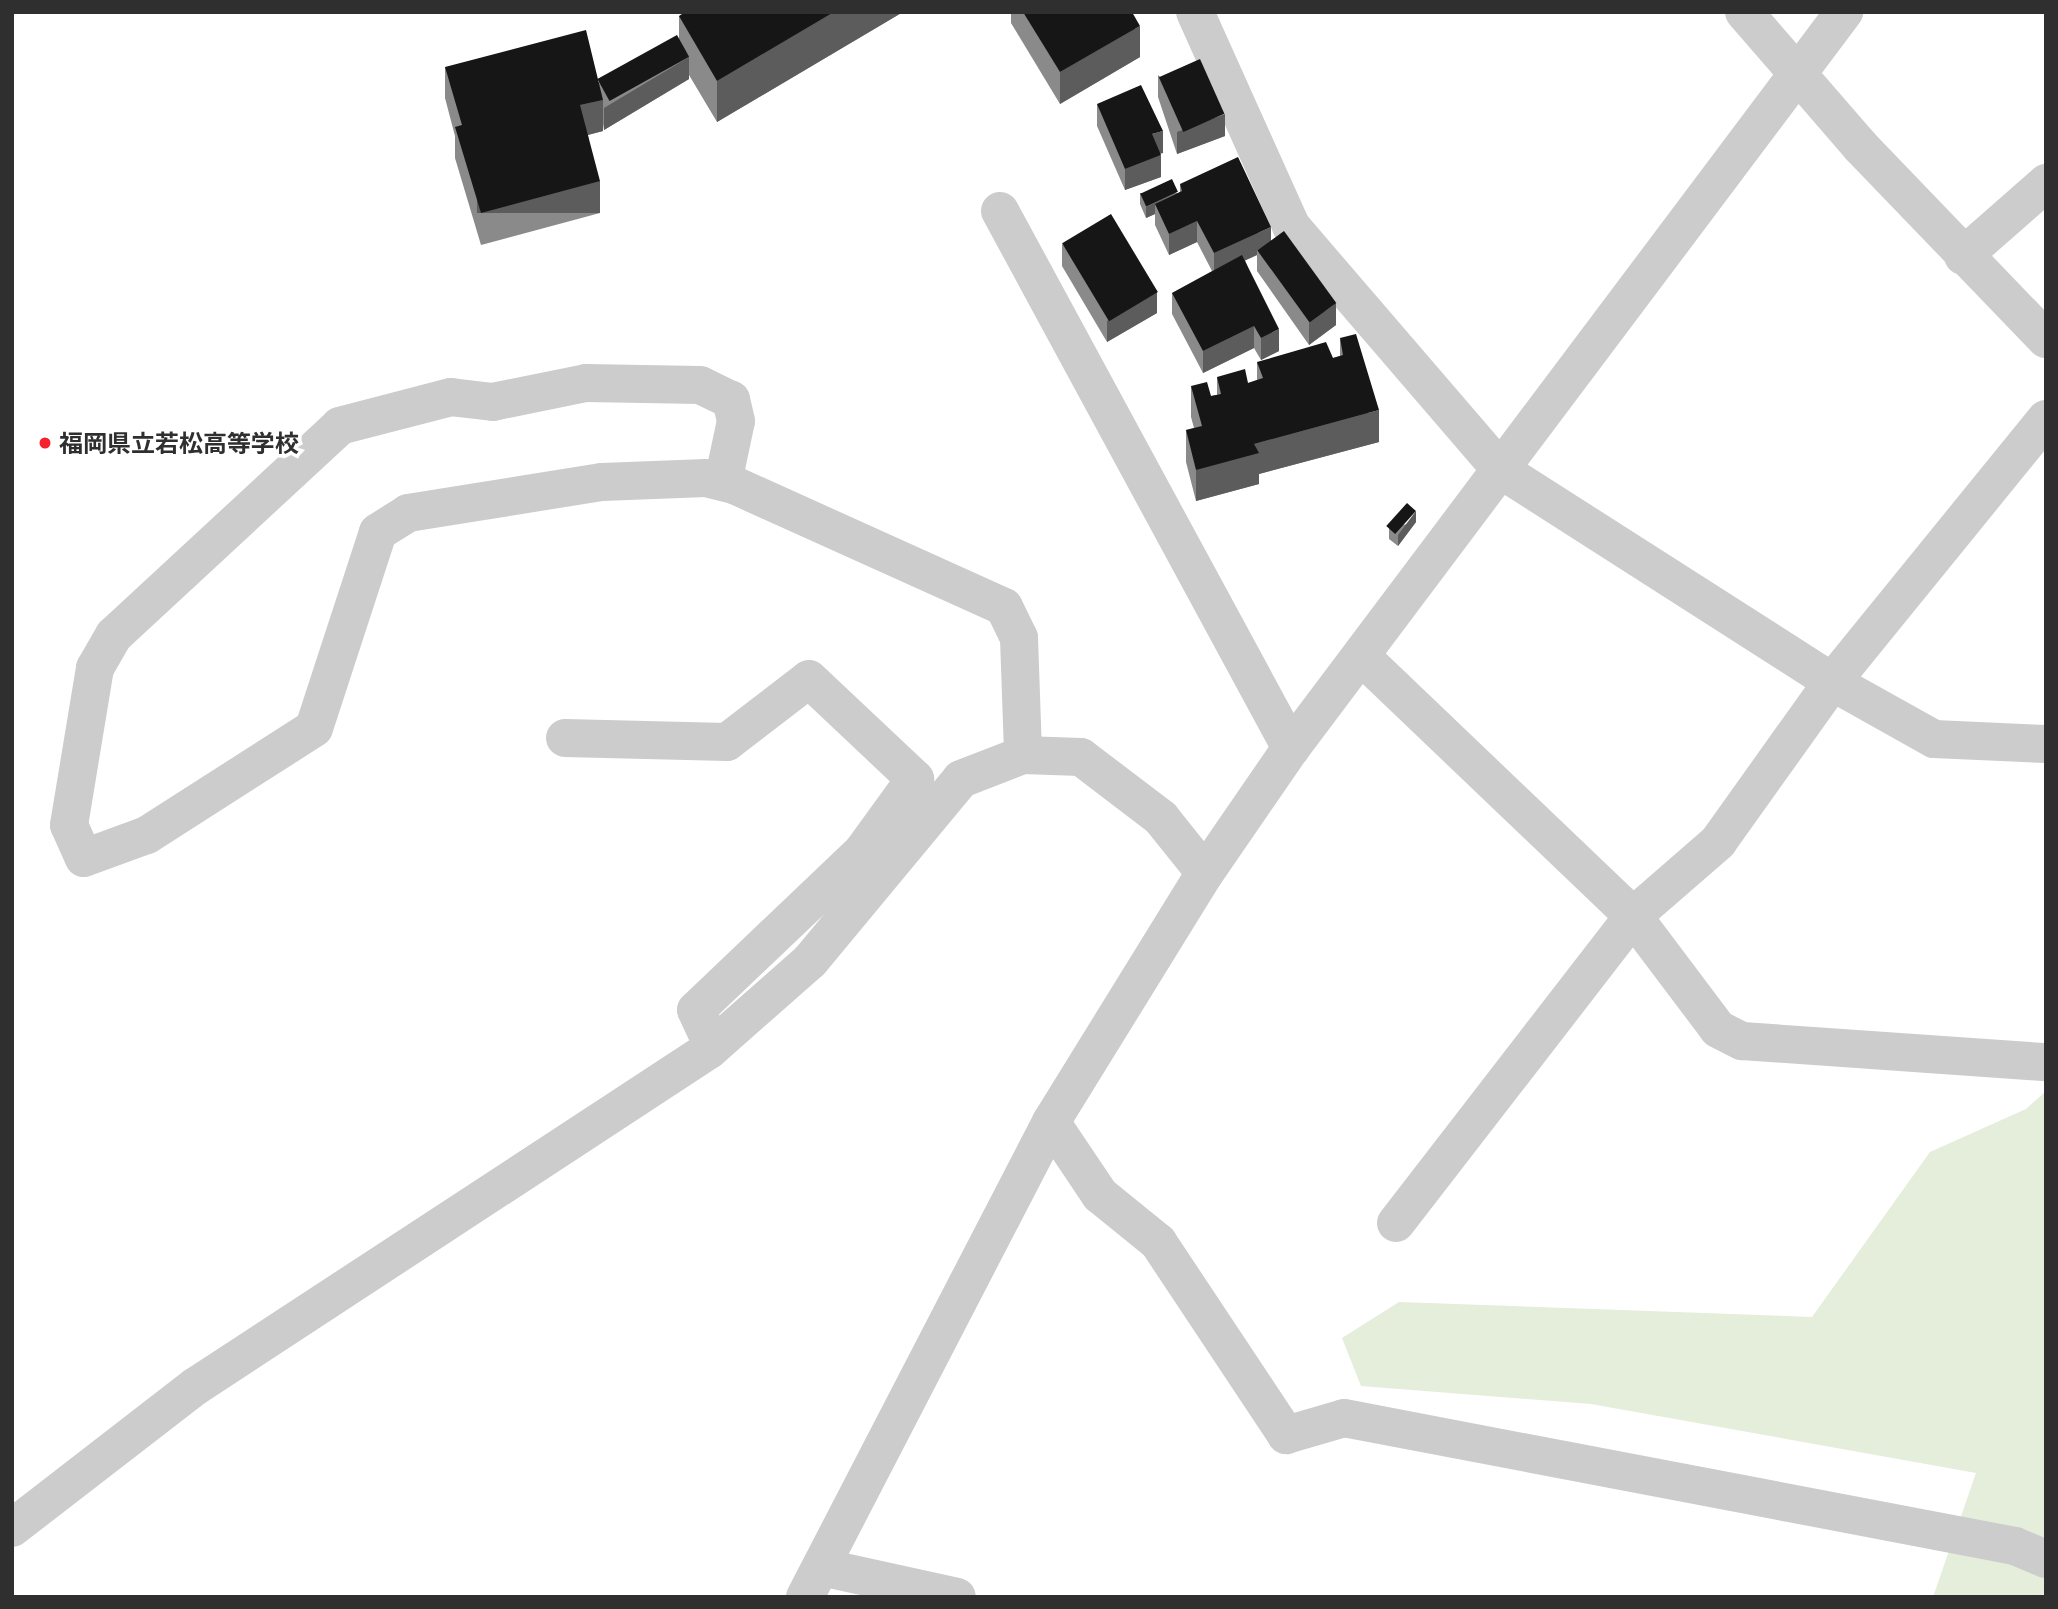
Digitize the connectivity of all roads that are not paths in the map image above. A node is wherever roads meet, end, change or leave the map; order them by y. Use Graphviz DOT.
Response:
graph roads {
  1 [pos="1195,12"];
  2 [pos="1744,12"];
  3 [pos="1844,12"];
  4 [pos="1798,69"];
  5 [pos="2046,183"];
  6 [pos="1000,211"];
  7 [pos="1963,256"];
  8 [pos="2046,339"];
  9 [pos="2046,419"];
  10 [pos="1501,470"];
  11 [pos="723,482"];
  12 [pos="1362,657"];
  13 [pos="1832,682"];
  14 [pos="565,738"];
  15 [pos="2046,744"];
  16 [pos="1291,748"];
  17 [pos="1023,755"];
  18 [pos="1205,873"];
  19 [pos="1633,916"];
  20 [pos="713,1046"];
  21 [pos="2046,1062"];
  22 [pos="1051,1122"];
  23 [pos="1396,1223"];
  24 [pos="12,1528"];
  25 [pos="2046,1559"];
  26 [pos="813,1582"];
  27 [pos="957,1597"];
  1 -- 10 [label="street"];
  2 -- 4 [label="street"];
  3 -- 4 [label="street"];
  4 -- 7 [label="street"];
  4 -- 10 [label="street"];
  5 -- 7 [label="street"];
  6 -- 16 [label="street"];
  7 -- 8 [label="street"];
  9 -- 13 [label="street"];
  10 -- 12 [label="street"];
  10 -- 13 [label="street"];
  11 -- 11 [label="street"];
  11 -- 17 [label="street"];
  12 -- 16 [label="street"];
  12 -- 19 [label="street"];
  13 -- 15 [label="street"];
  13 -- 19 [label="street"];
  14 -- 20 [label="street"];
  16 -- 18 [label="street"];
  17 -- 18 [label="street"];
  17 -- 20 [label="street"];
  18 -- 22 [label="street"];
  19 -- 21 [label="street"];
  19 -- 23 [label="street"];
  20 -- 24 [label="street"];
  22 -- 25 [label="street"];
  22 -- 26 [label="street"];
  26 -- 27 [label="street"];
}
